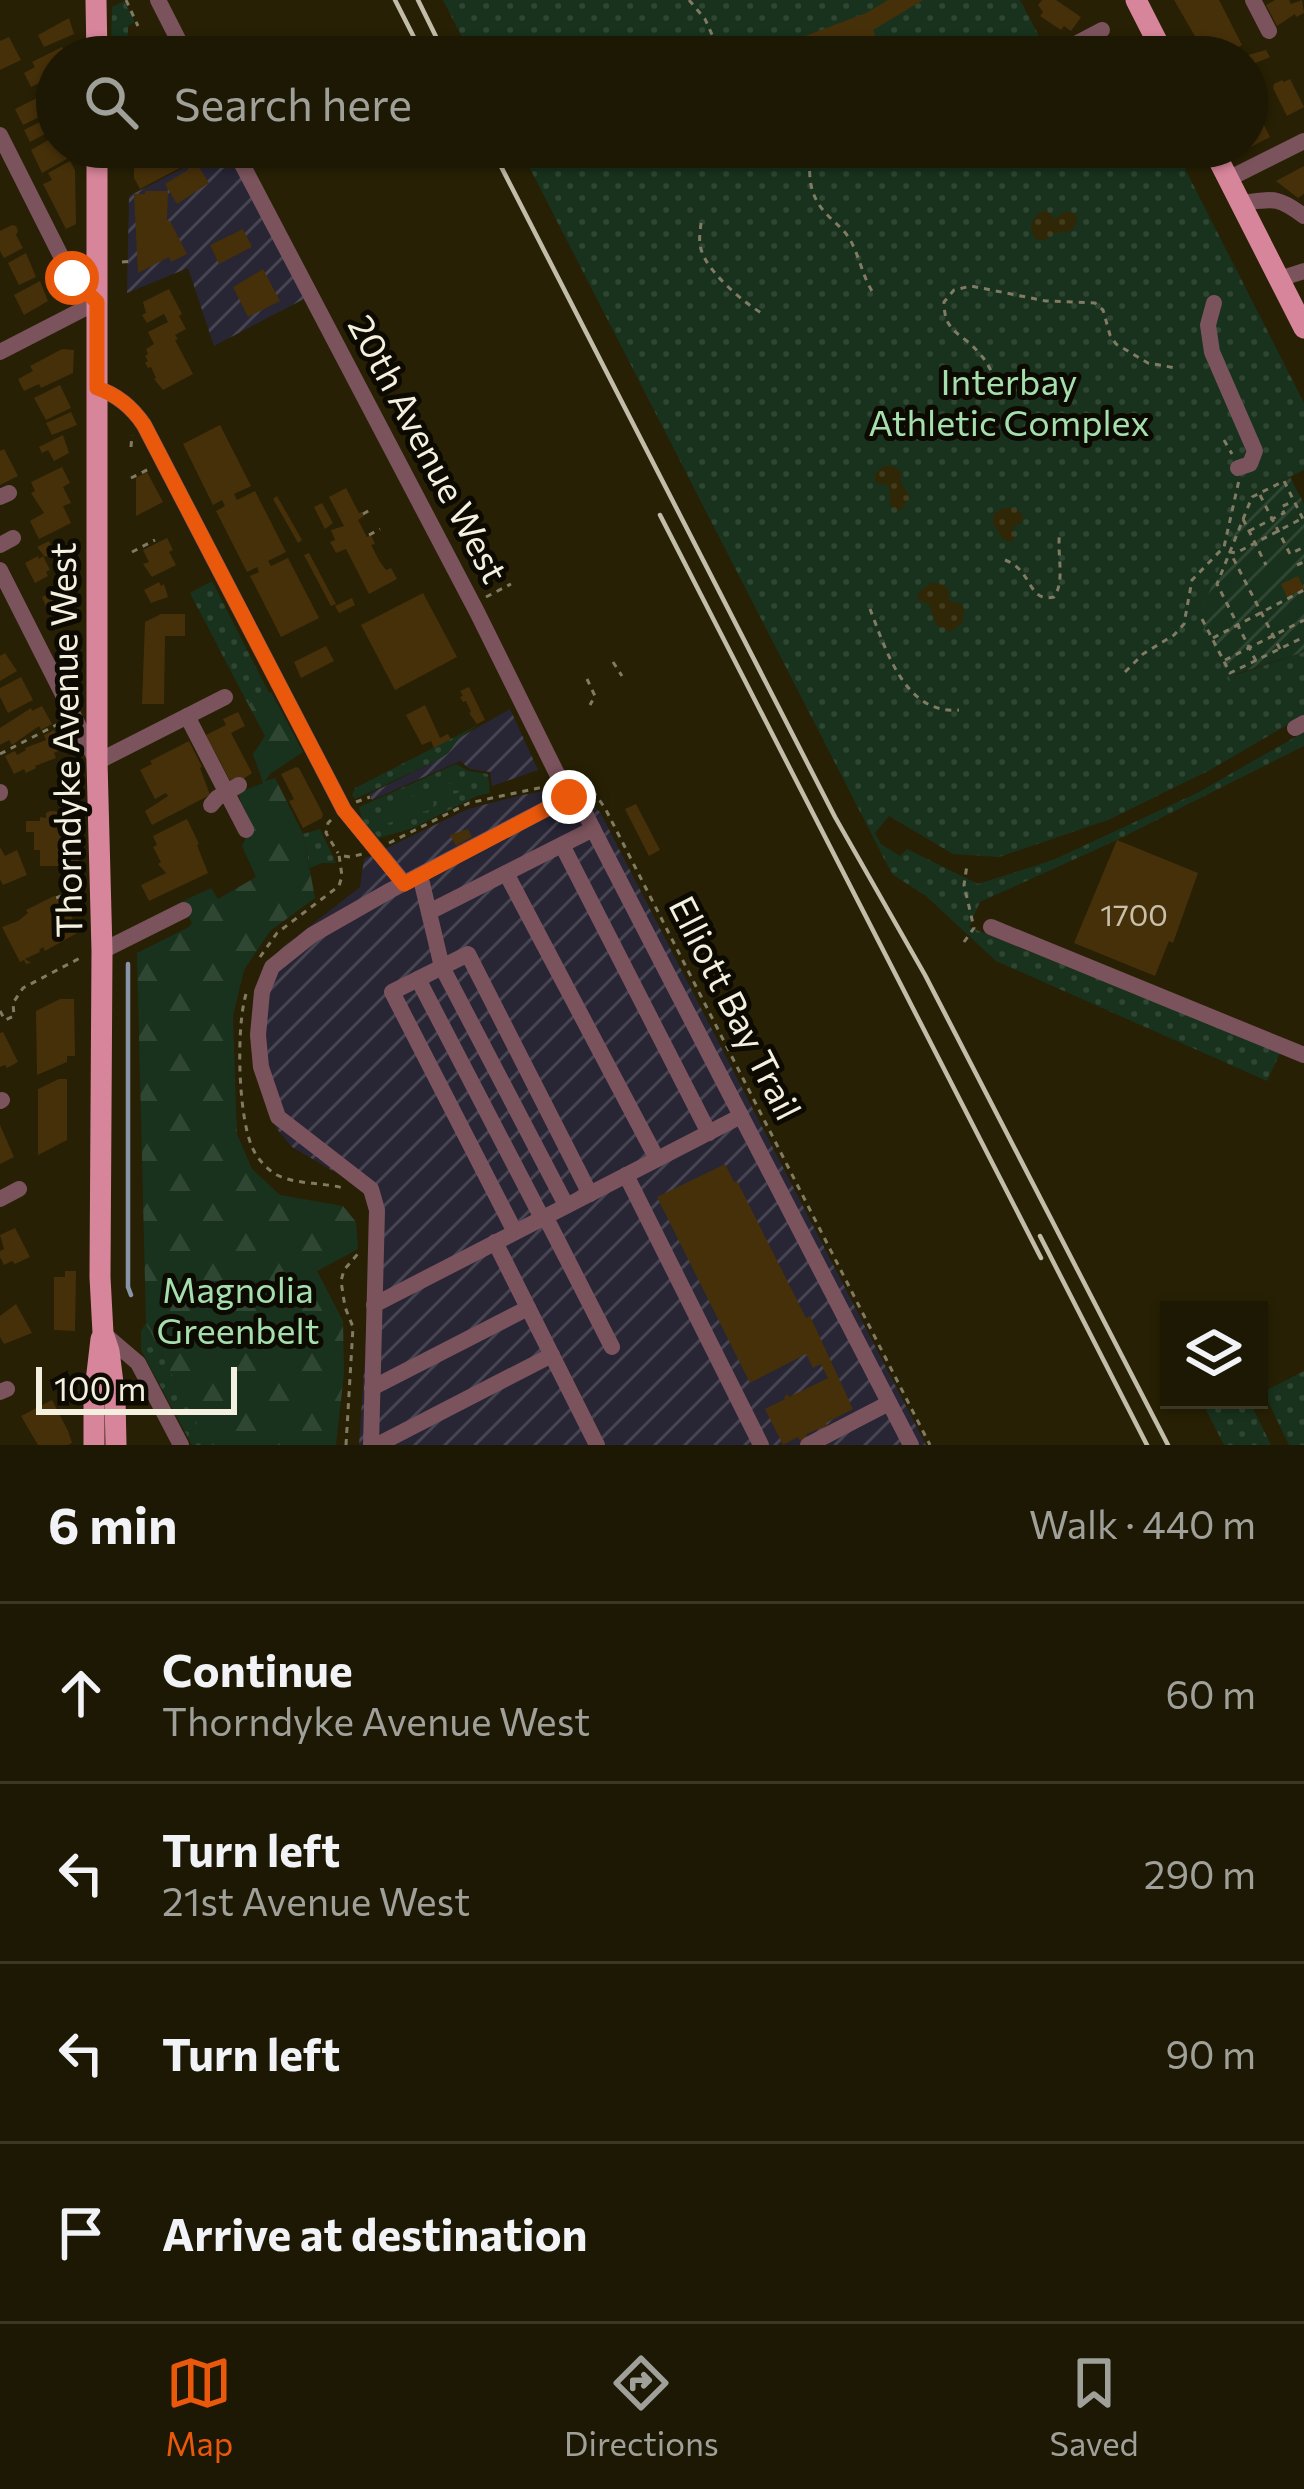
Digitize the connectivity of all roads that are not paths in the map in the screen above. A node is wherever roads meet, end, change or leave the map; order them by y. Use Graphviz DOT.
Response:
graph roads {
  1 [pos="96,0"];
  2 [pos="158,0"];
  3 [pos="1136,0"];
  4 [pos="1253,0"];
  5 [pos="1102,30"];
  6 [pos="1269,31"];
  7 [pos="97,36"];
  8 [pos="176,36"];
  9 [pos="1090,36"];
  10 [pos="1154,36"];
  11 [pos="0,135"];
  12 [pos="1304,141"];
  13 [pos="1268,159"];
  14 [pos="97,168"];
  15 [pos="243,168"];
  16 [pos="1223,168"];
  17 [pos="1249,168"];
  18 [pos="1228,178"];
  19 [pos="1241,203"];
  20 [pos="1304,216"];
  21 [pos="1304,271"];
  22 [pos="1279,279"];
  23 [pos="97,302"];
  24 [pos="1214,304"];
  25 [pos="1304,328"];
  26 [pos="0,352"];
  27 [pos="97,388"];
  28 [pos="1238,468"];
  29 [pos="0,570"];
  30 [pos="225,697"];
  31 [pos="188,716"];
  32 [pos="97,762"];
  33 [pos="562,784"];
  34 [pos="233,789"];
  35 [pos="211,805"];
  36 [pos="593,829"];
  37 [pos="246,830"];
  38 [pos="562,845"];
  39 [pos="506,873"];
  40 [pos="412,879"];
  41 [pos="184,910"];
  42 [pos="429,912"];
  43 [pos="991,927"];
  44 [pos="91,954"];
  45 [pos="442,967"];
  46 [pos="418,979"];
  47 [pos="1304,1055"];
  48 [pos="741,1116"];
  49 [pos="709,1133"];
  50 [pos="657,1159"];
  51 [pos="626,1175"];
  52 [pos="20,1189"];
  53 [pos="590,1193"];
  54 [pos="0,1199"];
  55 [pos="566,1205"];
  56 [pos="543,1217"];
  57 [pos="515,1232"];
  58 [pos="495,1242"];
  59 [pos="374,1305"];
  60 [pos="528,1308"];
  61 [pos="103,1333"];
  62 [pos="612,1347"];
  63 [pos="552,1355"];
  64 [pos="372,1388"];
  65 [pos="889,1403"];
  66 [pos="94,1445"];
  67 [pos="116,1445"];
  68 [pos="181,1445"];
  69 [pos="374,1445"];
  70 [pos="597,1445"];
  71 [pos="761,1445"];
  72 [pos="808,1445"];
  73 [pos="911,1445"];
  1 -- 7 [label="main road"];
  2 -- 8 [label="street"];
  3 -- 10 [label="main road"];
  4 -- 6 [label="street"];
  5 -- 9 [label="street"];
  11 -- 23 [label="street"];
  12 -- 13 [label="street"];
  14 -- 23 [label="main road, Thorndyke Avenue West"];
  15 -- 33 [label="street, 20th Avenue West"];
  16 -- 18 [label="main road"];
  17 -- 18 [label="street"];
  18 -- 19 [label="main road"];
  19 -- 20 [label="street"];
  19 -- 22 [label="main road"];
  21 -- 22 [label="street"];
  22 -- 25 [label="main road"];
  23 -- 26 [label="street"];
  23 -- 27 [label="main road, Thorndyke Avenue West"];
  24 -- 28 [label="street"];
  27 -- 32 [label="main road, Thorndyke Avenue West"];
  27 -- 40 [label="street"];
  29 -- 32 [label="street"];
  30 -- 31 [label="street"];
  31 -- 32 [label="street"];
  31 -- 34 [label="street"];
  32 -- 44 [label="main road, Thorndyke Avenue West"];
  34 -- 35 [label="street"];
  34 -- 37 [label="street"];
  36 -- 38 [label="street"];
  36 -- 40 [label="street"];
  36 -- 48 [label="street"];
  38 -- 39 [label="street"];
  38 -- 49 [label="street"];
  39 -- 42 [label="street"];
  39 -- 50 [label="street"];
  40 -- 42 [label="street"];
  40 -- 59 [label="street"];
  41 -- 44 [label="street"];
  42 -- 45 [label="street"];
  43 -- 47 [label="street"];
  44 -- 61 [label="main road, Thorndyke Avenue West"];
  45 -- 46 [label="street"];
  45 -- 53 [label="street"];
  45 -- 55 [label="street"];
  46 -- 56 [label="street"];
  46 -- 57 [label="street"];
  48 -- 49 [label="street"];
  48 -- 65 [label="street"];
  49 -- 50 [label="street"];
  50 -- 51 [label="street"];
  51 -- 53 [label="street"];
  51 -- 71 [label="street"];
  52 -- 54 [label="street"];
  53 -- 55 [label="street"];
  55 -- 56 [label="street"];
  56 -- 57 [label="street"];
  56 -- 62 [label="street"];
  57 -- 58 [label="street"];
  58 -- 59 [label="street"];
  58 -- 60 [label="street"];
  59 -- 64 [label="street"];
  60 -- 63 [label="street"];
  60 -- 64 [label="street"];
  61 -- 66 [label="main road, Thorndyke Avenue West"];
  61 -- 67 [label="main road, Thorndyke Avenue West"];
  61 -- 68 [label="street"];
  63 -- 69 [label="street"];
  63 -- 70 [label="street"];
  64 -- 69 [label="street"];
  65 -- 72 [label="street"];
  65 -- 73 [label="street"];
}
